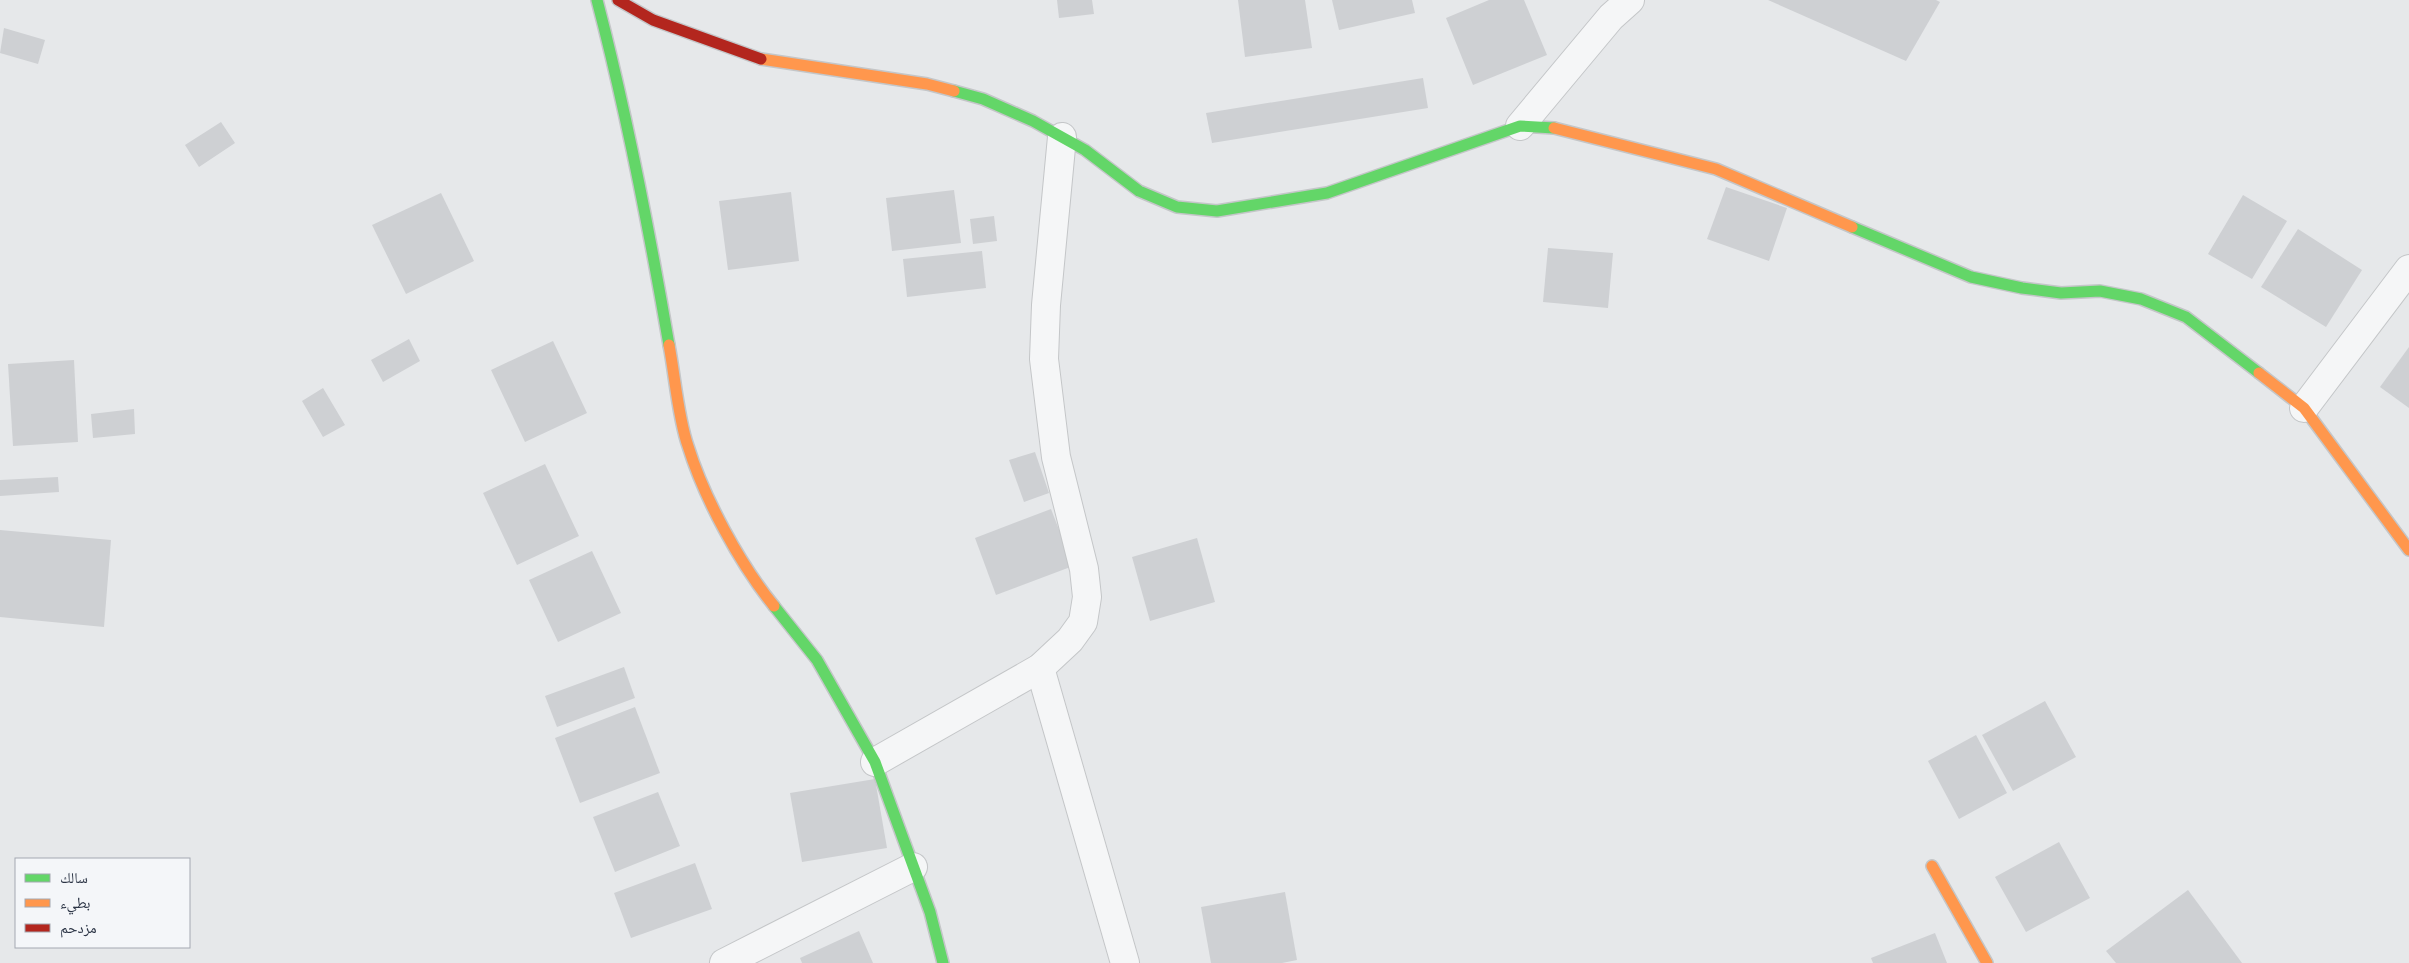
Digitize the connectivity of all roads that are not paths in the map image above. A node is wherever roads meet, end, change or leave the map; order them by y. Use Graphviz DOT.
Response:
graph roads {
  1 [pos="597,0"];
  2 [pos="618,0"];
  3 [pos="1630,0"];
  4 [pos="1520,126"];
  5 [pos="1062,137"];
  6 [pos="2409,269"];
  7 [pos="2304,408"];
  8 [pos="2409,550"];
  9 [pos="1040,668"];
  10 [pos="875,762"];
  11 [pos="1932,866"];
  12 [pos="913,867"];
  13 [pos="724,963"];
  14 [pos="943,963"];
  15 [pos="1126,963"];
  16 [pos="1987,963"];
  1 -- 10 [label="street"];
  2 -- 5 [label="street"];
  3 -- 4 [label="street"];
  4 -- 5 [label="street"];
  4 -- 7 [label="street"];
  5 -- 9 [label="street"];
  6 -- 7 [label="street"];
  7 -- 8 [label="street"];
  9 -- 10 [label="street"];
  9 -- 15 [label="street"];
  10 -- 12 [label="street"];
  11 -- 16 [label="street"];
  12 -- 13 [label="street"];
  12 -- 14 [label="street"];
}
